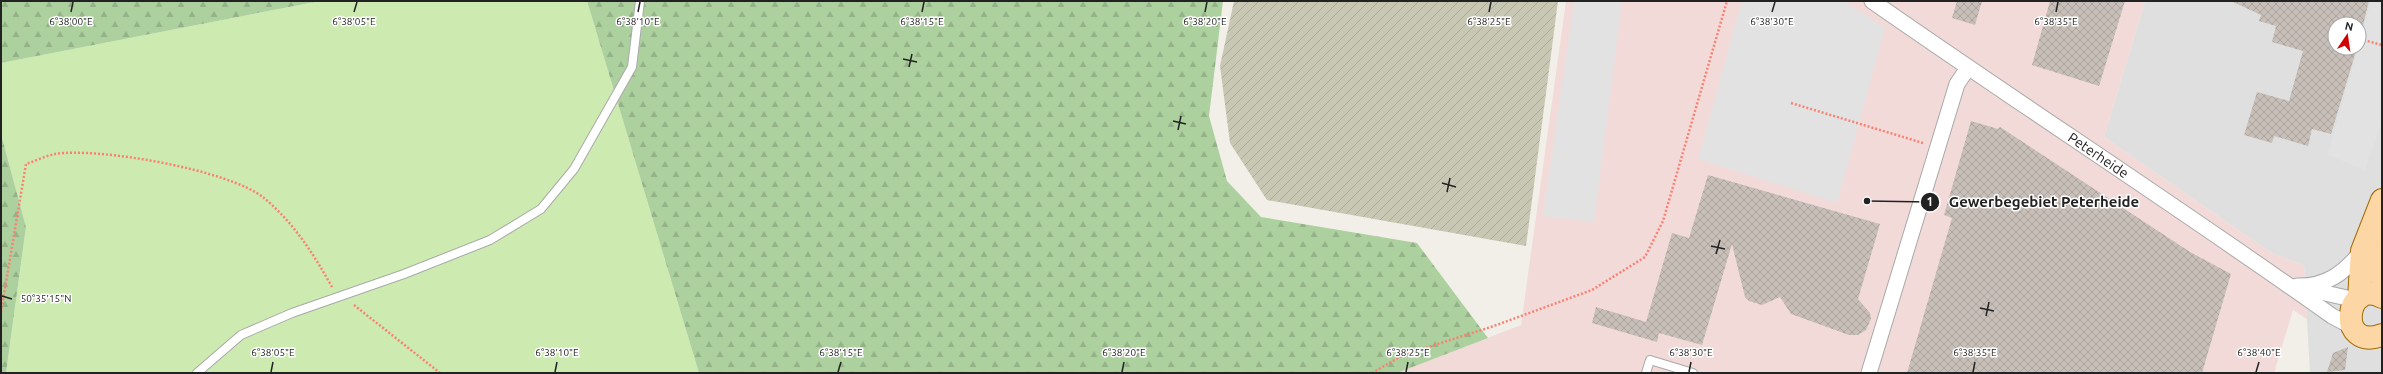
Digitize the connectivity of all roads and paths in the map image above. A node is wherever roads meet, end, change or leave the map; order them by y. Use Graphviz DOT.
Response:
graph roads {
  1 [pos="640,1"];
  2 [pos="1727,1"];
  3 [pos="1872,1"];
  4 [pos="2367,42"];
  5 [pos="2382,45"];
  6 [pos="1968,68"];
  7 [pos="1791,103"];
  8 [pos="1938,147"];
  9 [pos="2382,200"];
  10 [pos="2367,242"];
  11 [pos="2382,280"];
  12 [pos="2292,285"];
  13 [pos="342,296"];
  14 [pos="2382,297"];
  15 [pos="2358,299"];
  16 [pos="1,312"];
  17 [pos="2371,338"];
  18 [pos="197,373"];
  19 [pos="440,373"];
  20 [pos="1372,373"];
  21 [pos="1646,373"];
  22 [pos="1693,373"];
  23 [pos="1869,373"];
  1 -- 13 [label="lane"];
  2 -- 20 [label="path"];
  3 -- 6 [label="street, Peterheide"];
  4 -- 5 [label="path"];
  6 -- 8 [label="street"];
  6 -- 12 [label="street, Peterheide"];
  7 -- 8 [label="path"];
  8 -- 23 [label="street"];
  9 -- 10 [label="main road"];
  10 -- 11 [label="main road"];
  10 -- 12 [label="street"];
  10 -- 15 [label="main road"];
  12 -- 15 [label="street, Peterheide"];
  12 -- 17 [label="street, Peterheide"];
  13 -- 16 [label="path"];
  13 -- 18 [label="lane"];
  13 -- 19 [label="path"];
  14 -- 15 [label="main road"];
  15 -- 17 [label="main road"];
  21 -- 22 [label="lane"];
}
